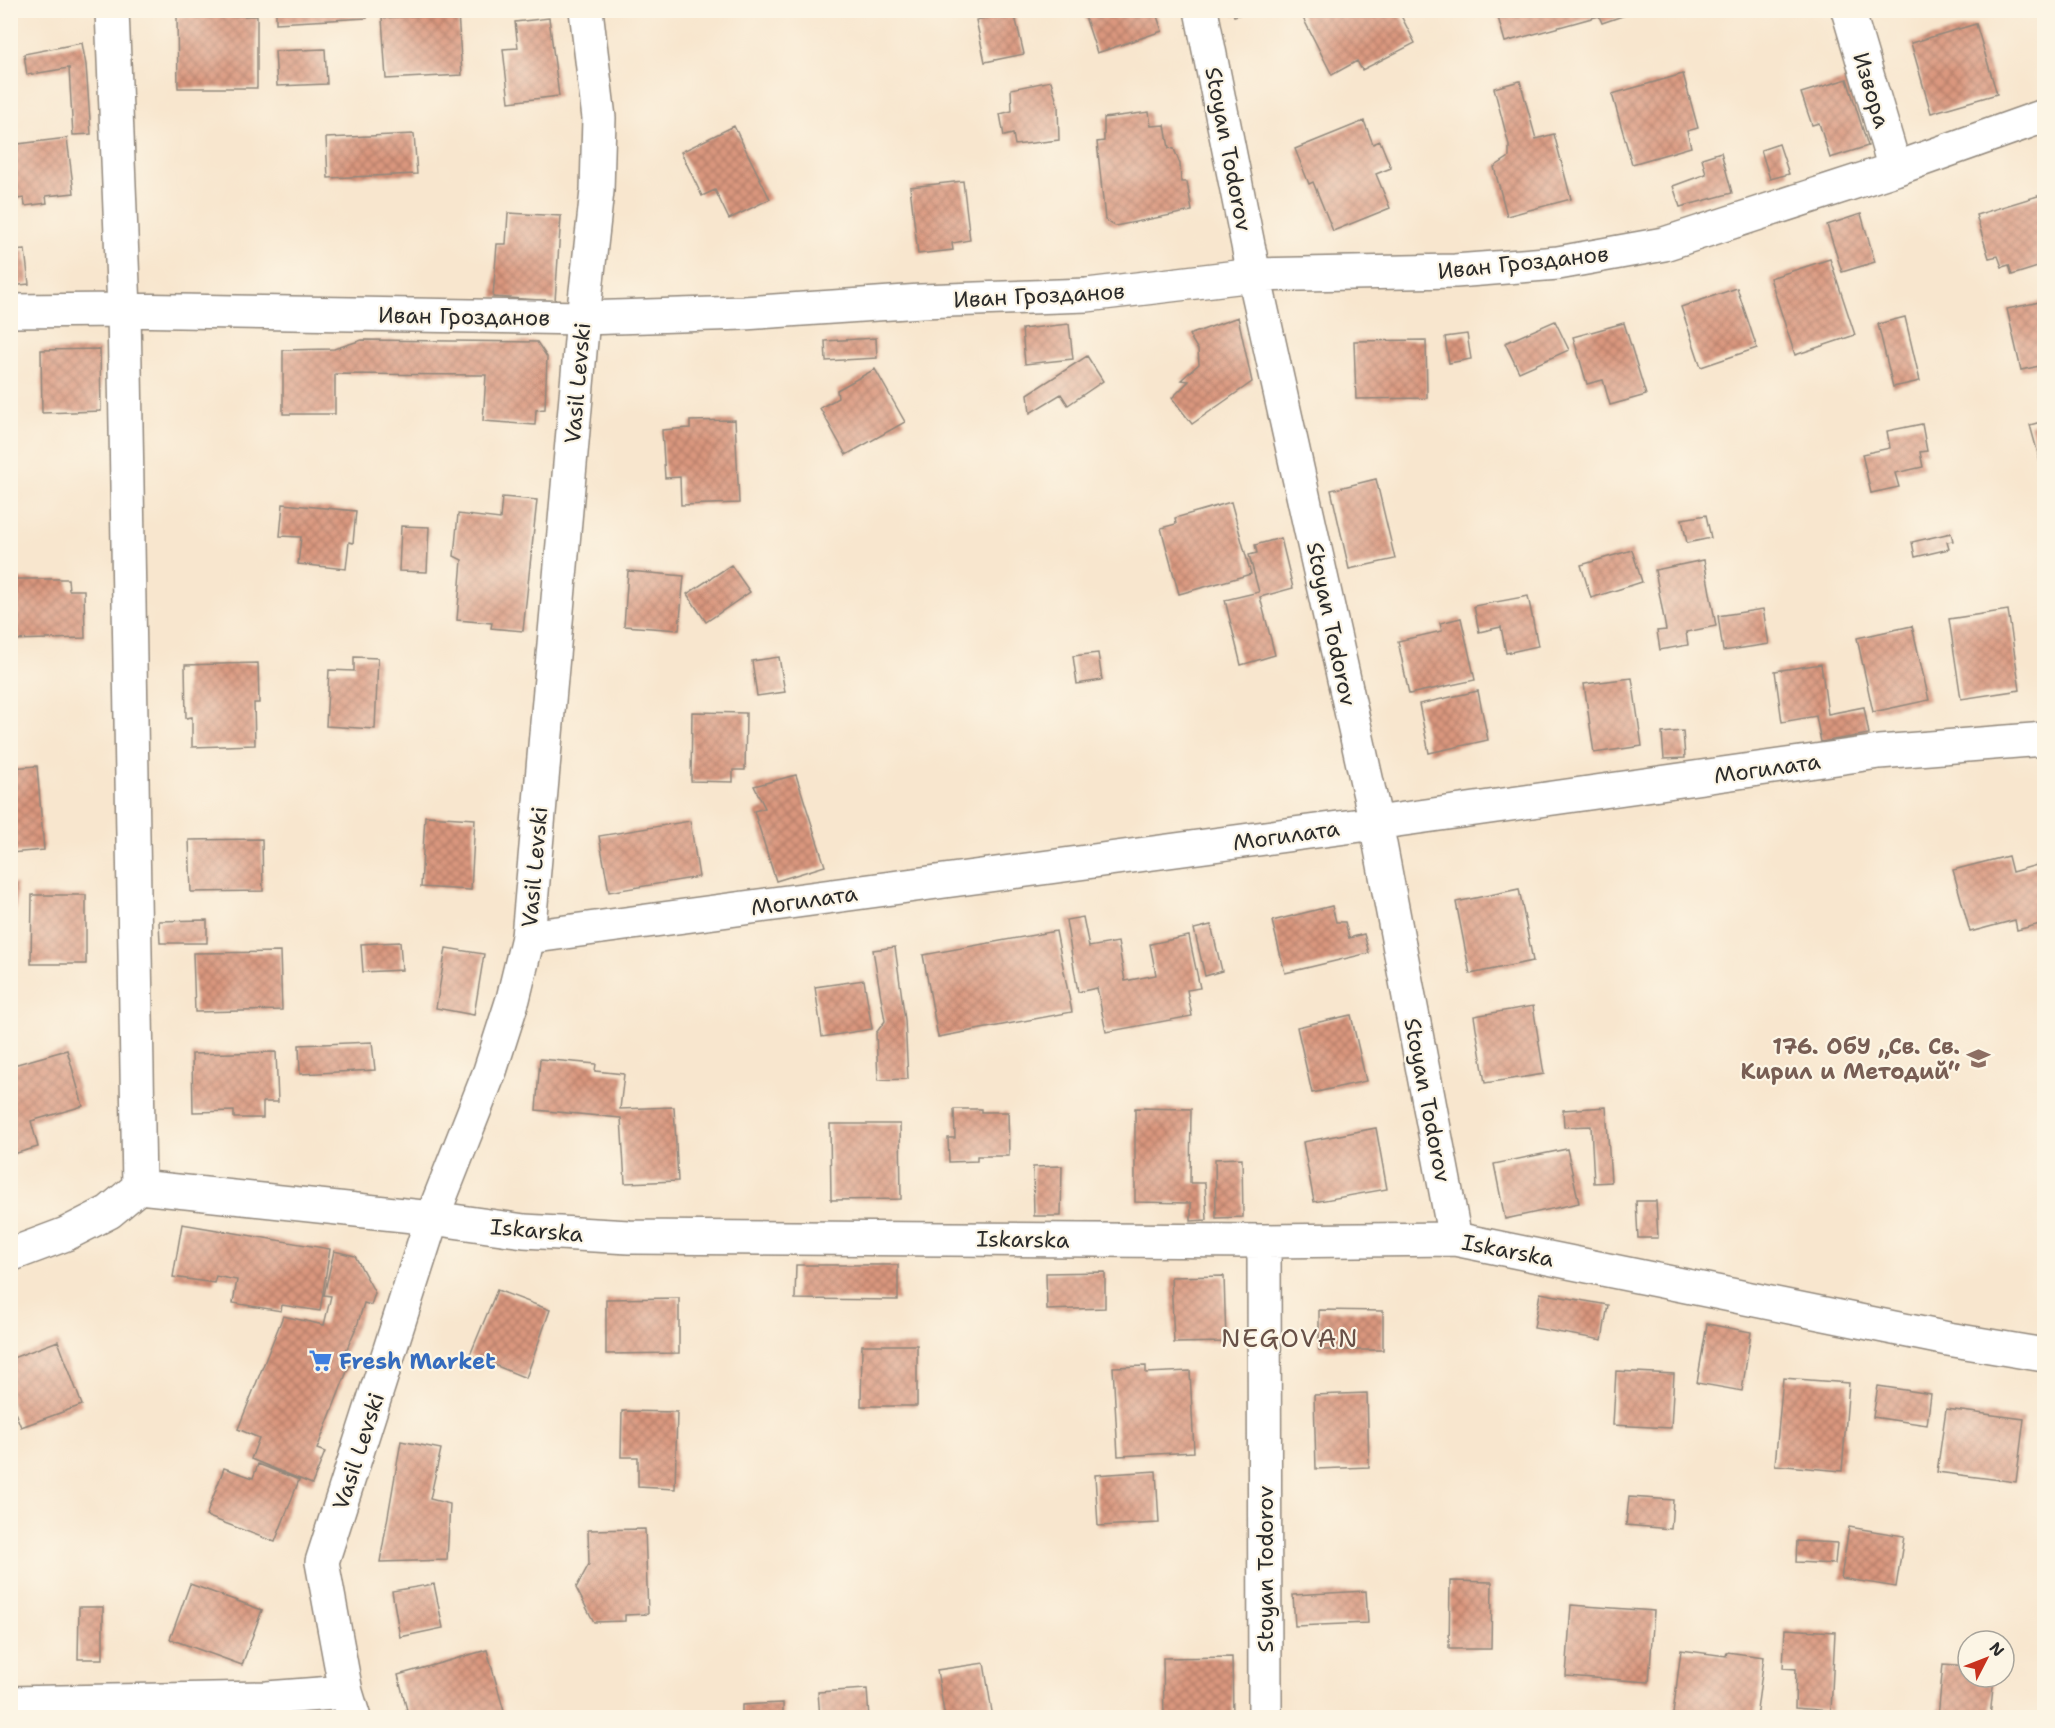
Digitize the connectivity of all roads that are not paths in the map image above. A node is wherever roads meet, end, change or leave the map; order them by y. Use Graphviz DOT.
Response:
graph roads {
  1 [pos="112,10"];
  2 [pos="586,10"];
  3 [pos="1201,10"];
  4 [pos="1848,10"];
  5 [pos="2044,116"];
  6 [pos="1895,169"];
  7 [pos="1254,275"];
  8 [pos="124,310"];
  9 [pos="10,311"];
  10 [pos="583,318"];
  11 [pos="2044,739"];
  12 [pos="1376,824"];
  13 [pos="528,937"];
  14 [pos="139,1188"];
  15 [pos="432,1218"];
  16 [pos="1455,1239"];
  17 [pos="1264,1241"];
  18 [pos="10,1255"];
  19 [pos="2044,1355"];
  20 [pos="10,1703"];
  21 [pos="345,1709"];
  22 [pos="1265,1718"];
  1 -- 8 [label="street"];
  2 -- 10 [label="street, Vasil Levski"];
  3 -- 7 [label="street, Stoyan Todorov"];
  4 -- 6 [label="street, Извора"];
  5 -- 6 [label="street, Иван Грозданов"];
  6 -- 7 [label="street, Иван Грозданов"];
  7 -- 10 [label="street, Иван Грозданов"];
  7 -- 12 [label="street, Stoyan Todorov"];
  8 -- 9 [label="street, Иван Грозданов"];
  8 -- 10 [label="street, Иван Грозданов"];
  8 -- 14 [label="street"];
  10 -- 13 [label="street, Vasil Levski"];
  11 -- 12 [label="street, Могилата"];
  12 -- 13 [label="street, Могилата"];
  12 -- 16 [label="street, Stoyan Todorov"];
  13 -- 15 [label="street, Vasil Levski"];
  14 -- 15 [label="street, Iskarska"];
  14 -- 18 [label="street"];
  15 -- 17 [label="street, Iskarska"];
  15 -- 21 [label="street, Vasil Levski"];
  16 -- 17 [label="street, Iskarska"];
  16 -- 19 [label="street, Iskarska"];
  17 -- 22 [label="street, Stoyan Todorov"];
  20 -- 21 [label="street"];
}
